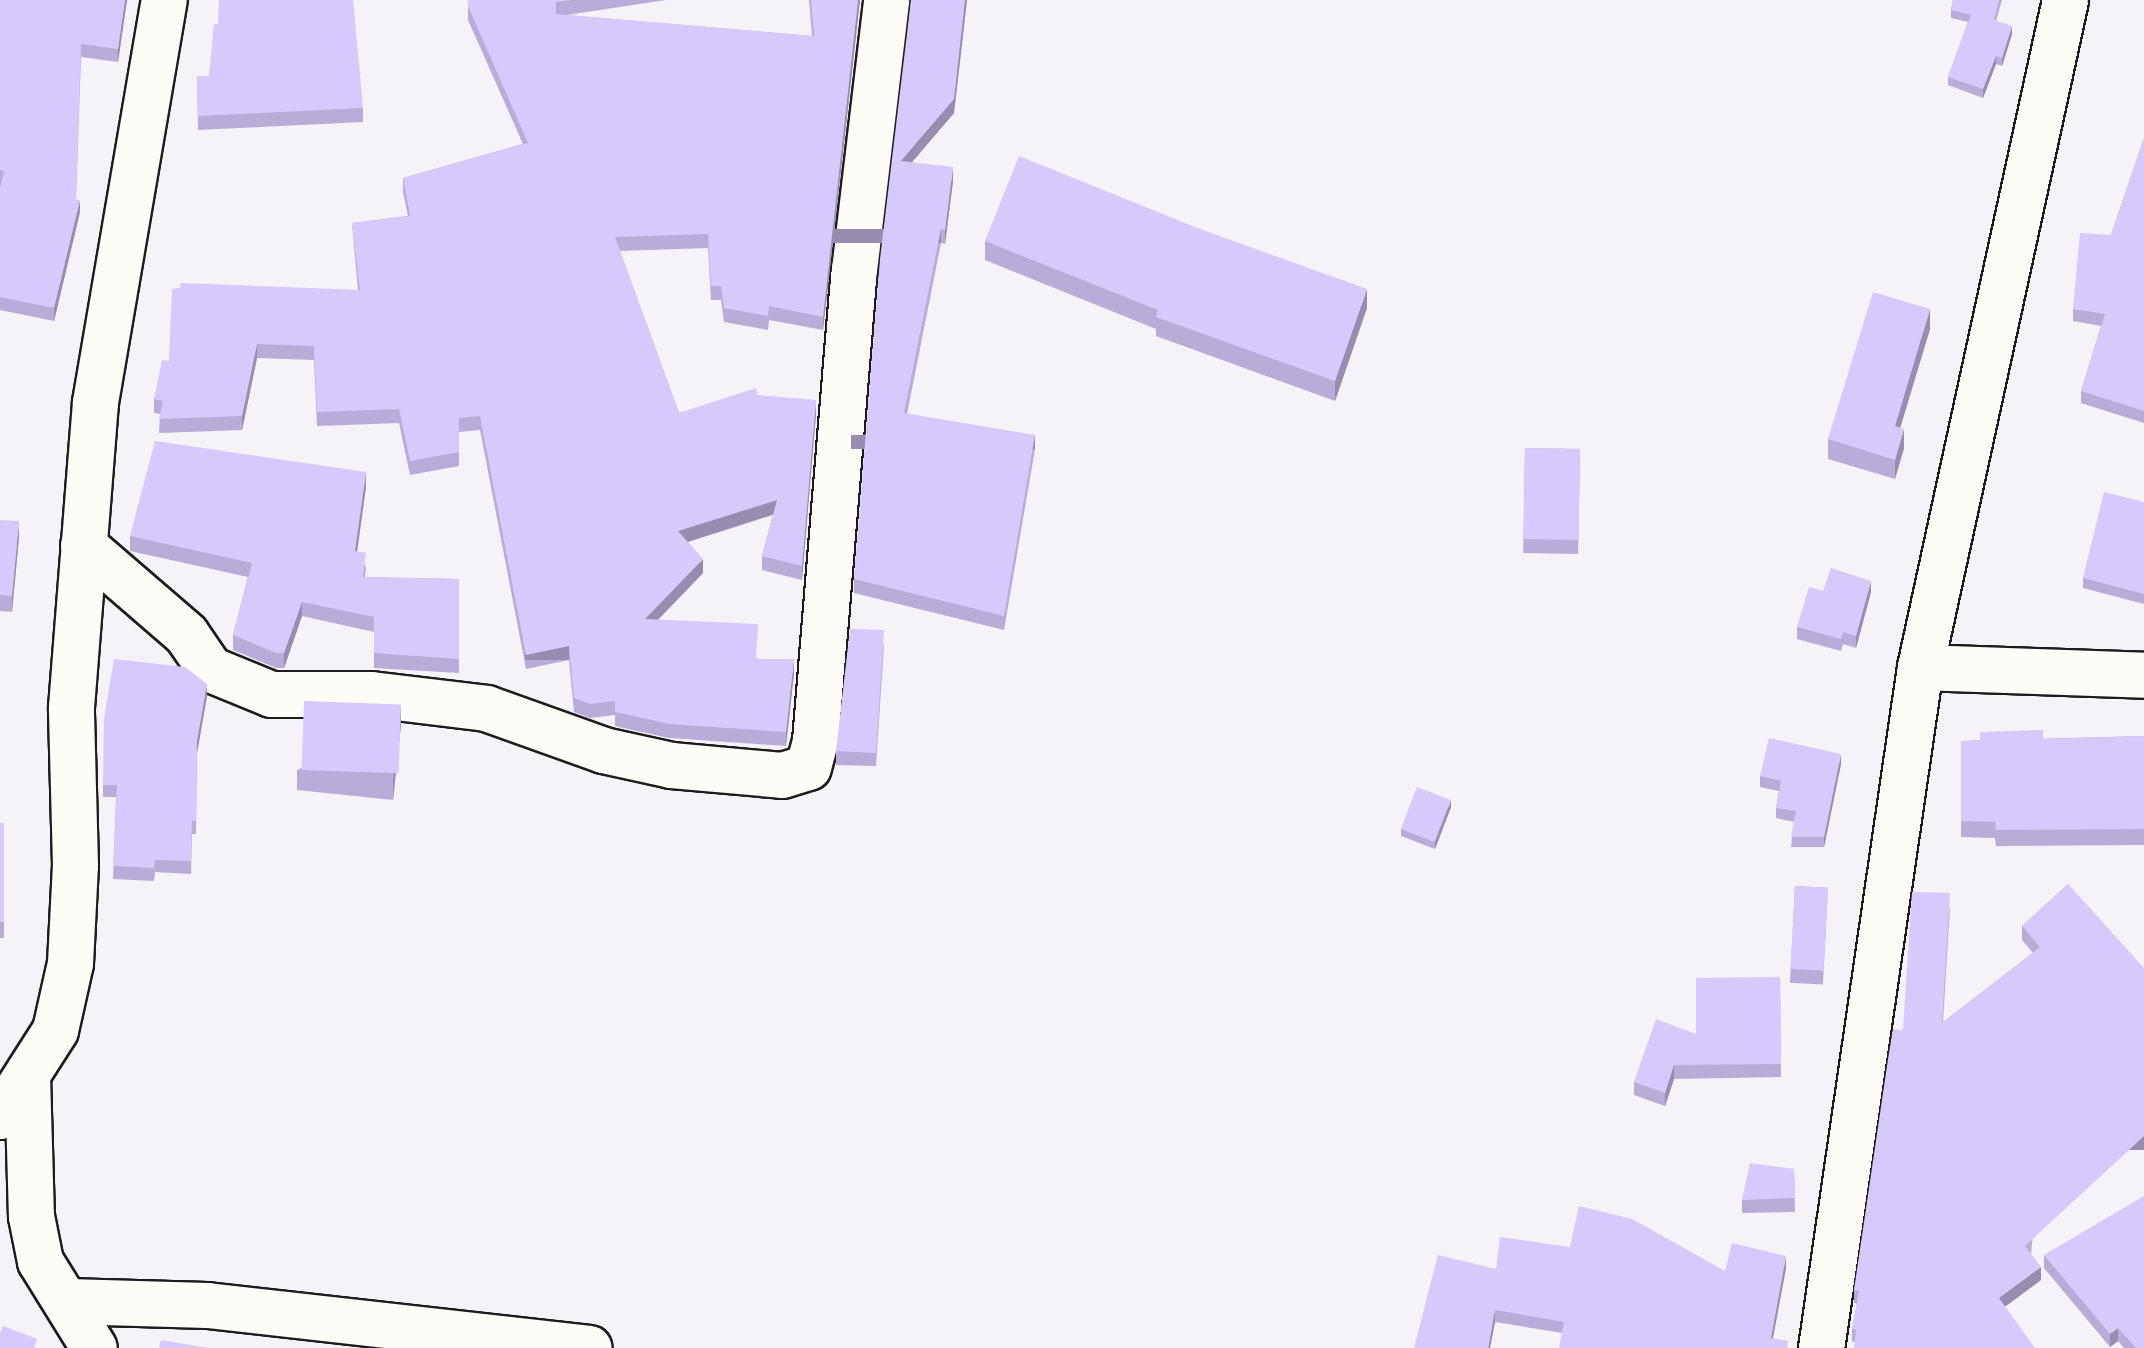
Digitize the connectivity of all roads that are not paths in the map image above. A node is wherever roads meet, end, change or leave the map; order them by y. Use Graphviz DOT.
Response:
graph roads {
  1 [pos="164,0"];
  2 [pos="886,0"];
  3 [pos="2065,0"];
  4 [pos="83,545"];
  5 [pos="1920,666"];
  6 [pos="2144,675"];
  7 [pos="28,1075"];
  8 [pos="0,1116"];
  9 [pos="67,1301"];
  10 [pos="94,1348"];
  11 [pos="589,1348"];
  12 [pos="1821,1348"];
  1 -- 4 [label="street"];
  2 -- 4 [label="street"];
  3 -- 5 [label="street"];
  4 -- 7 [label="street"];
  5 -- 6 [label="street"];
  5 -- 12 [label="street"];
  7 -- 8 [label="street"];
  7 -- 9 [label="street"];
  9 -- 10 [label="street"];
  9 -- 11 [label="street"];
}
